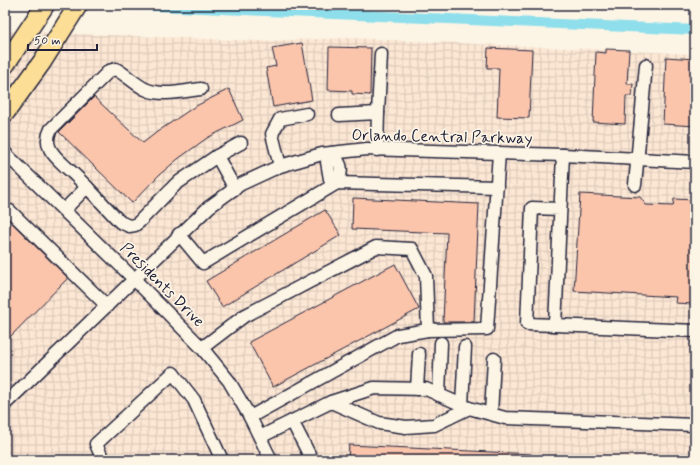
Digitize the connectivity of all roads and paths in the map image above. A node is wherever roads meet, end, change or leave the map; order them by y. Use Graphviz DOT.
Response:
graph roads {
  1 [pos="45,5"];
  2 [pos="78,5"];
  3 [pos="381,54"];
  4 [pos="646,64"];
  5 [pos="5,65"];
  6 [pos="201,89"];
  7 [pos="5,113"];
  8 [pos="378,113"];
  9 [pos="308,114"];
  10 [pos="339,115"];
  11 [pos="241,143"];
  12 [pos="377,150"];
  13 [pos="5,153"];
  14 [pos="332,153"];
  15 [pos="499,153"];
  16 [pos="563,155"];
  17 [pos="217,156"];
  18 [pos="638,159"];
  19 [pos="695,162"];
  20 [pos="280,166"];
  21 [pos="337,183"];
  22 [pos="636,185"];
  23 [pos="87,187"];
  24 [pos="497,187"];
  25 [pos="235,189"];
  26 [pos="560,209"];
  27 [pos="64,210"];
  28 [pos="5,212"];
  29 [pos="179,234"];
  30 [pos="135,280"];
  31 [pos="107,306"];
  32 [pos="555,325"];
  33 [pos="428,330"];
  34 [pos="695,331"];
  35 [pos="441,343"];
  36 [pos="465,347"];
  37 [pos="202,348"];
  38 [pos="419,354"];
  39 [pos="494,359"];
  40 [pos="417,389"];
  41 [pos="439,395"];
  42 [pos="331,402"];
  43 [pos="5,404"];
  44 [pos="466,407"];
  45 [pos="491,414"];
  46 [pos="250,418"];
  47 [pos="292,421"];
  48 [pos="695,425"];
  49 [pos="260,437"];
  50 [pos="103,460"];
  51 [pos="222,460"];
  52 [pos="271,460"];
  53 [pos="312,460"];
  1 -- 5 [label="highway"];
  2 -- 7 [label="highway"];
  3 -- 8 [label="street"];
  4 -- 18 [label="street"];
  6 -- 23 [label="street"];
  8 -- 10 [label="street"];
  8 -- 12 [label="street"];
  9 -- 20 [label="street"];
  11 -- 17 [label="street"];
  12 -- 14 [label="street, Orlando Central Parkway"];
  12 -- 15 [label="street, Orlando Central Parkway"];
  13 -- 27 [label="street, Presidents Drive"];
  14 -- 20 [label="street, Orlando Central Parkway"];
  14 -- 21 [label="street"];
  15 -- 16 [label="street, Orlando Central Parkway"];
  15 -- 24 [label="street"];
  16 -- 18 [label="street, Orlando Central Parkway"];
  16 -- 26 [label="street"];
  17 -- 23 [label="street"];
  17 -- 25 [label="street"];
  18 -- 19 [label="street, Orlando Central Parkway"];
  18 -- 22 [label="street"];
  20 -- 25 [label="street, Orlando Central Parkway"];
  21 -- 24 [label="street"];
  21 -- 29 [label="street"];
  23 -- 27 [label="street"];
  24 -- 33 [label="street"];
  25 -- 29 [label="street, Orlando Central Parkway"];
  26 -- 32 [label="street"];
  26 -- 32 [label="street"];
  27 -- 30 [label="street, Presidents Drive"];
  28 -- 31 [label="street"];
  29 -- 30 [label="street, Orlando Central Parkway"];
  30 -- 31 [label="street, Orlando Central Parkway"];
  30 -- 37 [label="street, Presidents Drive"];
  31 -- 43 [label="street, Orlando Central Parkway"];
  32 -- 34 [label="street"];
  33 -- 37 [label="street"];
  33 -- 46 [label="street"];
  35 -- 41 [label="street"];
  36 -- 44 [label="street"];
  37 -- 46 [label="street, Presidents Drive"];
  38 -- 40 [label="street"];
  39 -- 45 [label="street"];
  40 -- 41 [label="street"];
  40 -- 42 [label="street"];
  41 -- 44 [label="street"];
  42 -- 44 [label="street"];
  42 -- 47 [label="street"];
  44 -- 45 [label="street"];
  45 -- 48 [label="street"];
  46 -- 49 [label="street, Presidents Drive"];
  47 -- 49 [label="street"];
  47 -- 53 [label="street"];
  49 -- 52 [label="street, Presidents Drive"];
  50 -- 51 [label="street"];
}
